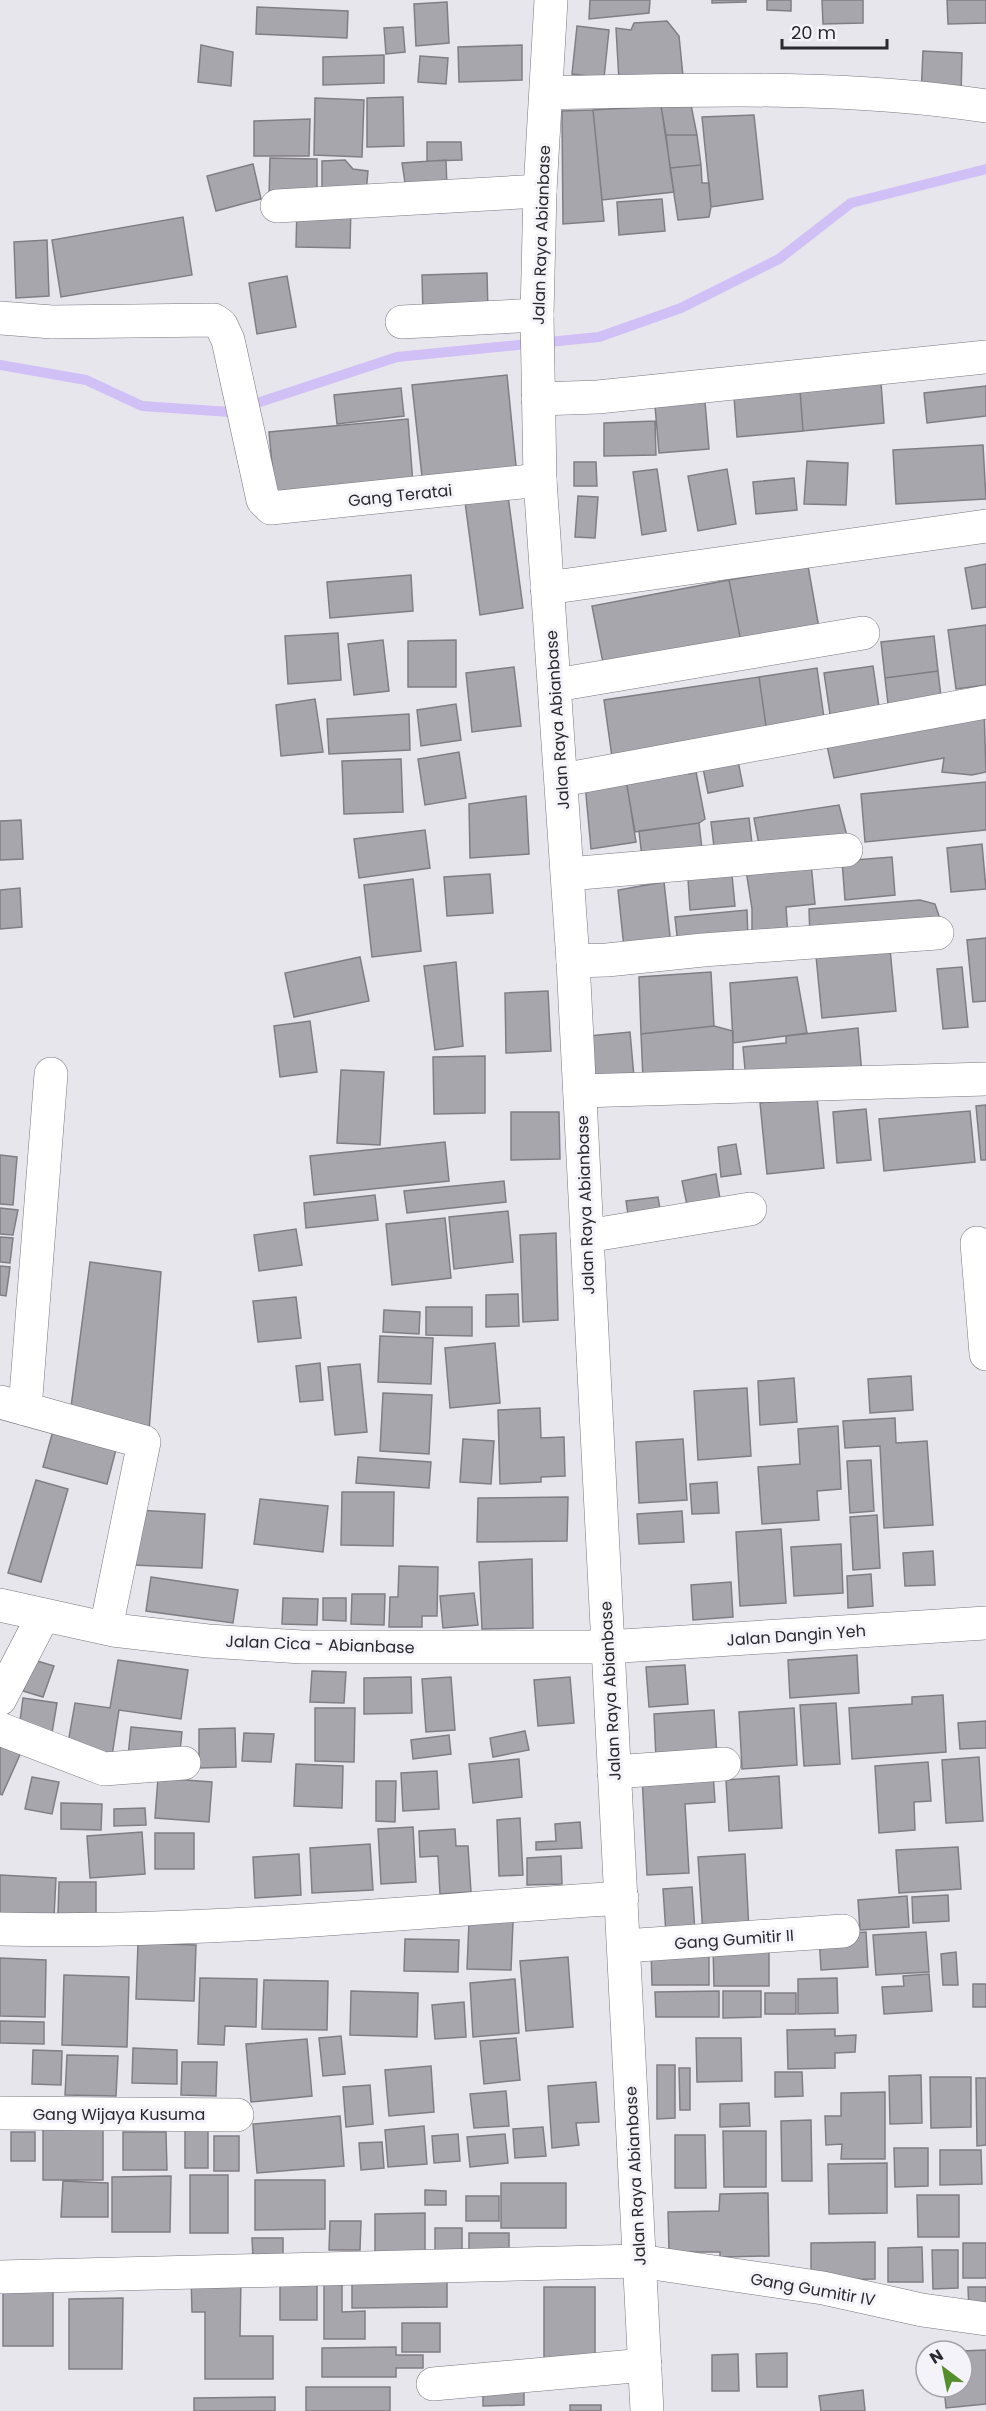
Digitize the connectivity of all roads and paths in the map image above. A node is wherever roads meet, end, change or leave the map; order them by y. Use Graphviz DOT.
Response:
graph roads {
  1 [pos="551,0"];
  2 [pos="547,93"];
  3 [pos="986,106"];
  4 [pos="540,191"];
  5 [pos="277,206"];
  6 [pos="0,318"];
  7 [pos="537,319"];
  8 [pos="402,322"];
  9 [pos="986,357"];
  10 [pos="538,388"];
  11 [pos="540,480"];
  12 [pos="986,526"];
  13 [pos="547,588"];
  14 [pos="863,633"];
  15 [pos="556,685"];
  16 [pos="986,702"];
  17 [pos="562,780"];
  18 [pos="846,850"];
  19 [pos="568,874"];
  20 [pos="937,933"];
  21 [pos="573,960"];
  22 [pos="51,1074"];
  23 [pos="986,1079"];
  24 [pos="580,1091"];
  25 [pos="750,1209"];
  26 [pos="587,1236"];
  27 [pos="977,1243"];
  28 [pos="986,1354"];
  29 [pos="13,1405"];
  30 [pos="0,1605"];
  31 [pos="43,1616"];
  32 [pos="986,1623"];
  33 [pos="106,1628"];
  34 [pos="606,1647"];
  35 [pos="0,1699"];
  36 [pos="0,1729"];
  37 [pos="184,1763"];
  38 [pos="723,1764"];
  39 [pos="614,1772"];
  40 [pos="622,1898"];
  41 [pos="0,1929"];
  42 [pos="843,1932"];
  43 [pos="624,1946"];
  44 [pos="0,2113"];
  45 [pos="237,2115"];
  46 [pos="639,2261"];
  47 [pos="0,2277"];
  48 [pos="986,2319"];
  49 [pos="645,2365"];
  50 [pos="433,2384"];
  51 [pos="647,2411"];
  1 -- 2 [label="street, Jalan Raya Abianbase"];
  2 -- 3 [label="street"];
  2 -- 4 [label="street, Jalan Raya Abianbase"];
  4 -- 5 [label="street"];
  4 -- 7 [label="street, Jalan Raya Abianbase"];
  6 -- 11 [label="street, Gang Teratai"];
  7 -- 8 [label="street"];
  7 -- 10 [label="street, Jalan Raya Abianbase"];
  9 -- 10 [label="street"];
  10 -- 11 [label="street, Jalan Raya Abianbase"];
  11 -- 13 [label="street, Jalan Raya Abianbase"];
  12 -- 13 [label="street"];
  13 -- 15 [label="street, Jalan Raya Abianbase"];
  14 -- 15 [label="street"];
  15 -- 17 [label="street, Jalan Raya Abianbase"];
  16 -- 17 [label="street"];
  17 -- 19 [label="street, Jalan Raya Abianbase"];
  18 -- 19 [label="street"];
  19 -- 21 [label="street, Jalan Raya Abianbase"];
  20 -- 21 [label="street"];
  21 -- 24 [label="street, Jalan Raya Abianbase"];
  22 -- 29 [label="street"];
  23 -- 24 [label="street"];
  24 -- 26 [label="street, Jalan Raya Abianbase"];
  25 -- 26 [label="street"];
  26 -- 34 [label="street, Jalan Raya Abianbase"];
  27 -- 28 [label="street"];
  29 -- 33 [label="street"];
  30 -- 31 [label="street, Jalan Cica - Abianbase"];
  31 -- 33 [label="street, Jalan Cica - Abianbase"];
  31 -- 35 [label="street"];
  32 -- 34 [label="street, Jalan Dangin Yeh"];
  33 -- 34 [label="street, Jalan Cica - Abianbase"];
  34 -- 39 [label="street, Jalan Raya Abianbase"];
  36 -- 37 [label="street"];
  38 -- 39 [label="street"];
  39 -- 40 [label="street, Jalan Raya Abianbase"];
  40 -- 41 [label="street"];
  40 -- 43 [label="street, Jalan Raya Abianbase"];
  42 -- 43 [label="street, Gang Gumitir II"];
  43 -- 46 [label="street, Jalan Raya Abianbase"];
  44 -- 45 [label="street, Gang Wijaya Kusuma"];
  46 -- 47 [label="street, Gang Gumitir IV"];
  46 -- 48 [label="street, Gang Gumitir IV"];
  46 -- 49 [label="street, Jalan Raya Abianbase"];
  49 -- 50 [label="street"];
  49 -- 51 [label="street, Jalan Raya Abianbase"];
}
